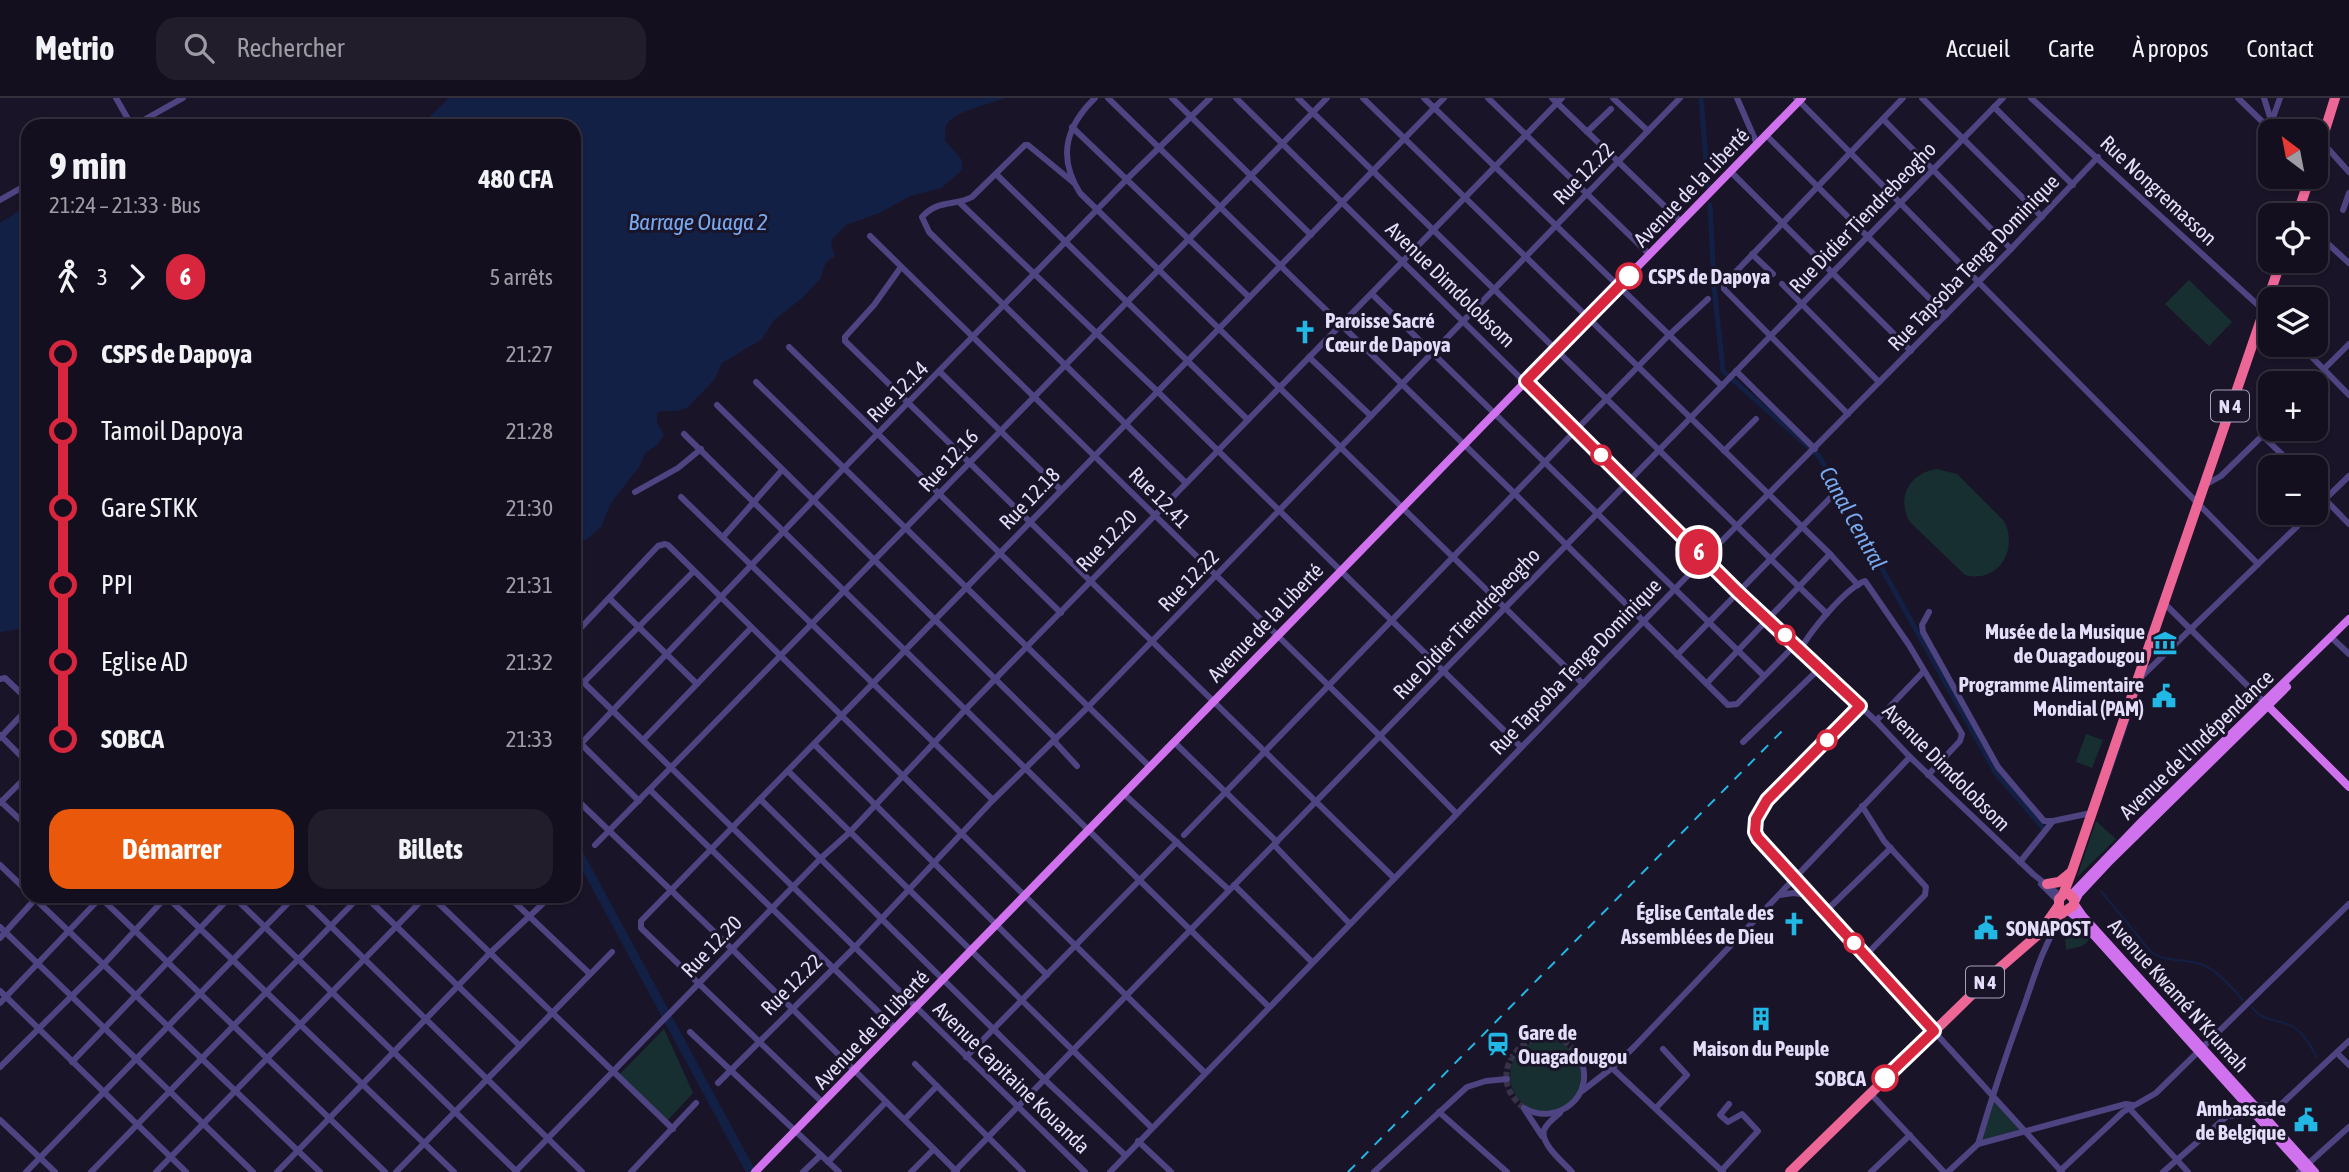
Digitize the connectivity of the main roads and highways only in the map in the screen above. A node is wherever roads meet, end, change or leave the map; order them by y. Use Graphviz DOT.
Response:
graph roads {
  1 [pos="2335,98"];
  2 [pos="1799,99"];
  3 [pos="2328,122"];
  4 [pos="2258,335"];
  5 [pos="2349,619"];
  6 [pos="2349,626"];
  7 [pos="2333,638"];
  8 [pos="2265,703"];
  9 [pos="2349,787"];
  10 [pos="2071,870"];
  11 [pos="2047,884"];
  12 [pos="2066,902"];
  13 [pos="2200,1050"];
  14 [pos="2259,1115"];
  15 [pos="2304,1169"];
  16 [pos="756,1171"];
  17 [pos="1790,1172"];
  18 [pos="2315,1172"];
  1 -- 3 [label="highway"];
  2 -- 16 [label="main road, Avenue de la Liberté"];
  4 -- 10 [label="highway, N 4"];
  5 -- 7 [label="main road, Avenue de l'Indépendance"];
  6 -- 7 [label="main road, Avenue de l'Indépendance"];
  7 -- 8 [label="main road, Avenue de l'Indépendance"];
  8 -- 9 [label="main road"];
  8 -- 12 [label="main road, Avenue de l'Indépendance"];
  10 -- 11 [label="highway"];
  10 -- 12 [label="highway, N 4"];
  12 -- 13 [label="main road, Avenue Kwamé N'Krumah"];
  12 -- 17 [label="highway, N 4"];
  13 -- 14 [label="main road, Avenue Kwamé N'Krumah"];
  13 -- 14 [label="main road, Avenue Kwamé N'Krumah"];
  14 -- 15 [label="main road, Avenue Kwamé N'Krumah"];
  15 -- 18 [label="main road, Avenue Kwamé N'Krumah"];
}
